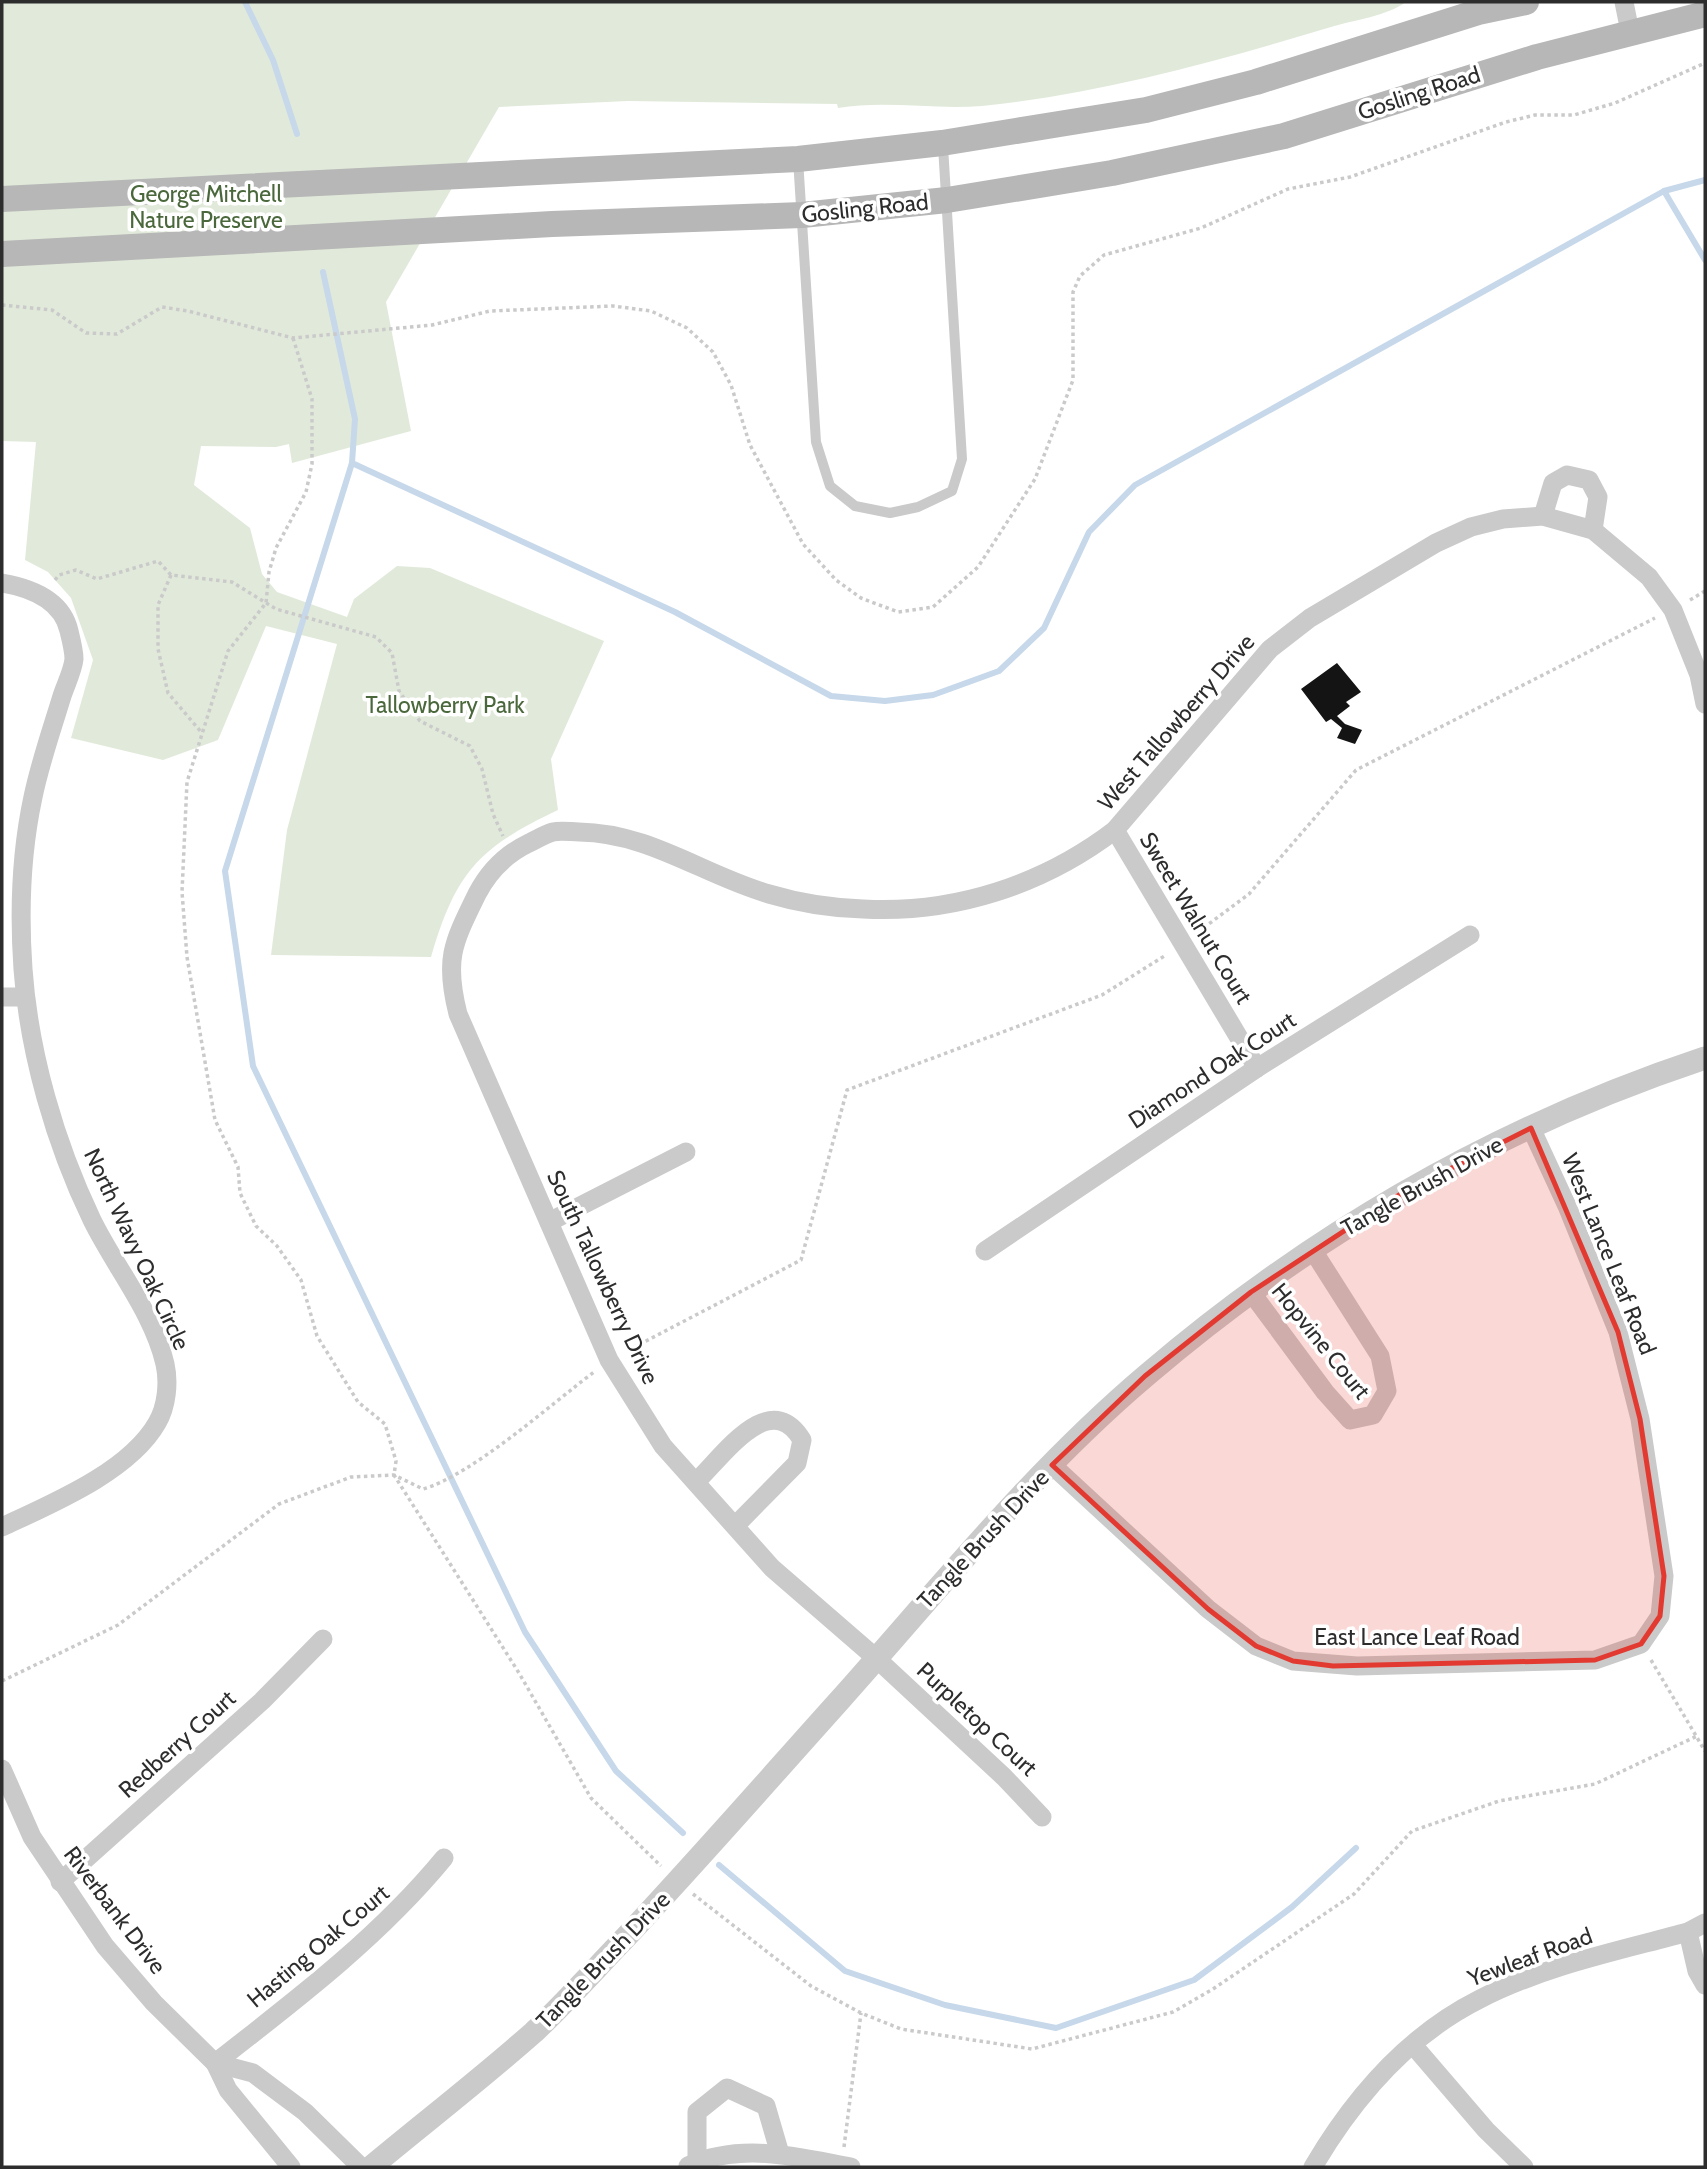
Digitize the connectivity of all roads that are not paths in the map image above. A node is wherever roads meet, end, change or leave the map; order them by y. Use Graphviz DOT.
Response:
graph roads {
  1 [pos="1526,2"];
  2 [pos="1624,2"];
  3 [pos="1688,11"];
  4 [pos="1630,32"];
  5 [pos="942,143"];
  6 [pos="798,159"];
  7 [pos="2,199"];
  8 [pos="947,200"];
  9 [pos="802,215"];
  10 [pos="2,254"];
  11 [pos="1543,516"];
  12 [pos="1593,530"];
  13 [pos="2,583"];
  14 [pos="1705,704"];
  15 [pos="1115,830"];
  16 [pos="1470,934"];
  17 [pos="2,997"];
  18 [pos="25,997"];
  19 [pos="454,1000"];
  20 [pos="1705,1058"];
  21 [pos="1257,1068"];
  22 [pos="1531,1128"];
  23 [pos="686,1152"];
  24 [pos="549,1222"];
  25 [pos="1312,1249"];
  26 [pos="985,1251"];
  27 [pos="1251,1293"];
  28 [pos="1052,1465"];
  29 [pos="696,1482"];
  30 [pos="736,1525"];
  31 [pos="2,1527"];
  32 [pos="323,1639"];
  33 [pos="1642,1644"];
  34 [pos="877,1659"];
  35 [pos="2,1769"];
  36 [pos="1042,1817"];
  37 [pos="444,1858"];
  38 [pos="60,1881"];
  39 [pos="1696,1927"];
  40 [pos="1705,1985"];
  41 [pos="1413,2045"];
  42 [pos="215,2063"];
  43 [pos="780,2154"];
  44 [pos="691,2165"];
  45 [pos="847,2166"];
  46 [pos="291,2167"];
  47 [pos="360,2167"];
  48 [pos="371,2167"];
  49 [pos="1313,2167"];
  50 [pos="1524,2167"];
  1 -- 5 [label="main road"];
  2 -- 4 [label="street"];
  3 -- 4 [label="main road, Gosling Road"];
  4 -- 8 [label="main road, Gosling Road"];
  5 -- 6 [label="main road"];
  5 -- 8 [label="lane"];
  6 -- 7 [label="main road"];
  6 -- 9 [label="lane"];
  8 -- 9 [label="main road, Gosling Road"];
  8 -- 9 [label="lane"];
  9 -- 10 [label="main road, Gosling Road"];
  11 -- 12 [label="street, West Tallowberry Drive"];
  11 -- 12 [label="street"];
  11 -- 15 [label="street, West Tallowberry Drive"];
  12 -- 14 [label="street"];
  13 -- 18 [label="street, North Wavy Oak Circle"];
  15 -- 19 [label="street, West Tallowberry Drive"];
  15 -- 21 [label="street, Sweet Walnut Court"];
  16 -- 21 [label="street, Diamond Oak Court"];
  17 -- 18 [label="street"];
  18 -- 31 [label="street, North Wavy Oak Circle"];
  19 -- 24 [label="street, South Tallowberry Drive"];
  20 -- 22 [label="street, Tangle Brush Drive"];
  21 -- 26 [label="street, Diamond Oak Court"];
  22 -- 25 [label="street, Tangle Brush Drive"];
  22 -- 33 [label="street, West Lance Leaf Road"];
  23 -- 24 [label="street"];
  24 -- 29 [label="street, South Tallowberry Drive"];
  25 -- 27 [label="street, Tangle Brush Drive"];
  25 -- 27 [label="street, Hopvine Court"];
  27 -- 28 [label="street, Tangle Brush Drive"];
  28 -- 33 [label="street, East Lance Leaf Road"];
  28 -- 34 [label="street, Tangle Brush Drive"];
  29 -- 30 [label="street, South Tallowberry Drive"];
  29 -- 30 [label="street"];
  30 -- 34 [label="street, South Tallowberry Drive"];
  32 -- 38 [label="street, Redberry Court"];
  34 -- 36 [label="street, Purpletop Court"];
  34 -- 48 [label="street, Tangle Brush Drive"];
  35 -- 38 [label="street, Riverbank Drive"];
  37 -- 42 [label="street, Hasting Oak Court"];
  38 -- 42 [label="street, Riverbank Drive"];
  39 -- 40 [label="street"];
  39 -- 41 [label="street, Yewleaf Road"];
  41 -- 49 [label="street, Yewleaf Road"];
  41 -- 50 [label="street"];
  42 -- 46 [label="street, Riverbank Drive"];
  42 -- 47 [label="street, Riverbank Drive"];
  43 -- 44 [label="street"];
  43 -- 44 [label="street"];
  43 -- 45 [label="street"];
}
